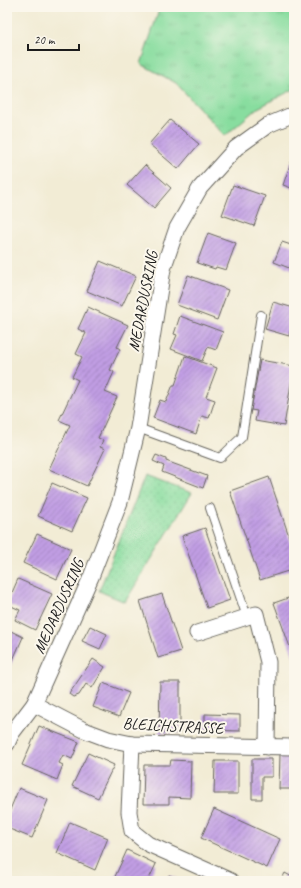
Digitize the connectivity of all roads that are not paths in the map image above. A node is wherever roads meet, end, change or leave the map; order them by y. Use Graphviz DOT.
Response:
graph roads {
  1 [pos="294,114"];
  2 [pos="261,315"];
  3 [pos="138,428"];
  4 [pos="210,508"];
  5 [pos="247,617"];
  6 [pos="197,633"];
  7 [pos="34,704"];
  8 [pos="7,744"];
  9 [pos="132,744"];
  10 [pos="267,747"];
  11 [pos="294,748"];
  12 [pos="231,881"];
  1 -- 3 [label="street, MEDARDUSRING"];
  2 -- 3 [label="lane"];
  3 -- 7 [label="street, MEDARDUSRING"];
  4 -- 5 [label="lane"];
  5 -- 6 [label="street"];
  5 -- 10 [label="street"];
  7 -- 8 [label="street, MEDARDUSRING"];
  7 -- 9 [label="street, BLEICHSTRASSE"];
  9 -- 10 [label="street, BLEICHSTRASSE"];
  9 -- 12 [label="street"];
  10 -- 11 [label="street, BLEICHSTRASSE"];
}
